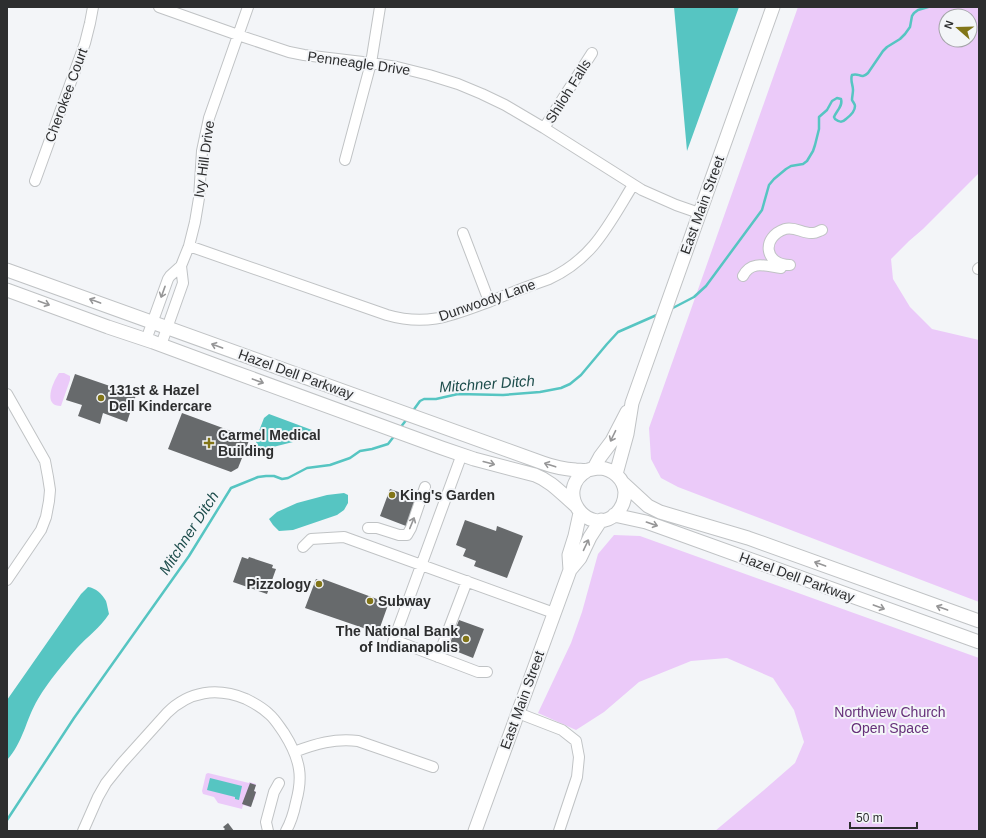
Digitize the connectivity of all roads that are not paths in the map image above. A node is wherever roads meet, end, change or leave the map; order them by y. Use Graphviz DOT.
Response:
graph roads {
  1 [pos="93,7"];
  2 [pos="159,7"];
  3 [pos="248,7"];
  4 [pos="380,7"];
  5 [pos="773,7"];
  6 [pos="238,35"];
  7 [pos="592,53"];
  8 [pos="371,63"];
  9 [pos="544,128"];
  10 [pos="346,160"];
  11 [pos="35,182"];
  12 [pos="633,185"];
  13 [pos="699,213"];
  14 [pos="822,230"];
  15 [pos="463,233"];
  16 [pos="189,246"];
  17 [pos="181,266"];
  18 [pos="7,270"];
  19 [pos="742,276"];
  20 [pos="7,290"];
  21 [pos="489,301"];
  22 [pos="152,322"];
  23 [pos="167,328"];
  24 [pos="146,340"];
  25 [pos="161,345"];
  26 [pos="7,394"];
  27 [pos="632,403"];
  28 [pos="462,454"];
  29 [pos="591,469"];
  30 [pos="620,479"];
  31 [pos="425,487"];
  32 [pos="578,509"];
  33 [pos="614,515"];
  34 [pos="601,520"];
  35 [pos="368,528"];
  36 [pos="303,547"];
  37 [pos="422,565"];
  38 [pos="570,570"];
  39 [pos="7,580"];
  40 [pos="467,581"];
  41 [pos="554,613"];
  42 [pos="979,621"];
  43 [pos="979,642"];
  44 [pos="438,656"];
  45 [pos="487,672"];
  46 [pos="518,713"];
  47 [pos="294,752"];
  48 [pos="433,767"];
  49 [pos="279,783"];
  50 [pos="83,831"];
  51 [pos="268,831"];
  52 [pos="286,831"];
  53 [pos="475,831"];
  54 [pos="558,831"];
  1 -- 11 [label="street, Cherokee Court"];
  2 -- 6 [label="street, Penneagle Drive"];
  3 -- 6 [label="street, Ivy Hill Drive"];
  4 -- 8 [label="street"];
  5 -- 13 [label="main road, East Main Street"];
  6 -- 8 [label="street, Penneagle Drive"];
  6 -- 16 [label="street, Ivy Hill Drive"];
  7 -- 9 [label="street, Shiloh Falls"];
  8 -- 9 [label="street, Penneagle Drive"];
  8 -- 10 [label="street"];
  9 -- 12 [label="street, Penneagle Drive"];
  12 -- 13 [label="street, Penneagle Drive"];
  12 -- 21 [label="street, Dunwoody Lane"];
  13 -- 27 [label="main road, East Main Street"];
  14 -- 19 [label="street"];
  15 -- 21 [label="street"];
  16 -- 17 [label="street, Ivy Hill Drive"];
  16 -- 21 [label="street, Dunwoody Lane"];
  17 -- 22 [label="street, Ivy Hill Drive, one-way"];
  17 -- 23 [label="street, Ivy Hill Drive"];
  22 -- 18 [label="main road, Hazel Dell Parkway, one-way"];
  20 -- 24 [label="main road, Hazel Dell Parkway, one-way"];
  22 -- 23 [label="main road, Hazel Dell Parkway"];
  22 -- 24 [label="street, Ivy Hill Drive"];
  23 -- 25 [label="street, Ivy Hill Drive"];
  29 -- 23 [label="main road, Hazel Dell Parkway, one-way"];
  24 -- 25 [label="main road, Hazel Dell Parkway"];
  25 -- 28 [label="main road, Hazel Dell Parkway, one-way"];
  26 -- 39 [label="street"];
  27 -- 29 [label="main road, East Main Street, one-way"];
  27 -- 30 [label="main road, East Main Street"];
  28 -- 32 [label="main road, Hazel Dell Parkway, one-way"];
  28 -- 37 [label="street"];
  29 -- 30 [label="main road"];
  29 -- 32 [label="main road"];
  30 -- 33 [label="main road"];
  42 -- 30 [label="main road, Hazel Dell Parkway, one-way"];
  35 -- 31 [label="street, one-way"];
  32 -- 34 [label="main road"];
  32 -- 38 [label="main road, East Main Street"];
  33 -- 34 [label="main road"];
  33 -- 43 [label="main road, Hazel Dell Parkway, one-way"];
  38 -- 34 [label="main road, East Main Street, one-way"];
  36 -- 37 [label="street"];
  37 -- 40 [label="street"];
  37 -- 44 [label="street"];
  38 -- 41 [label="main road, East Main Street"];
  40 -- 41 [label="street"];
  40 -- 44 [label="street"];
  41 -- 46 [label="main road, East Main Street"];
  44 -- 45 [label="street"];
  46 -- 53 [label="main road, East Main Street"];
  46 -- 54 [label="street"];
  47 -- 48 [label="street"];
  47 -- 50 [label="street"];
  47 -- 52 [label="street"];
  49 -- 51 [label="street"];
}
